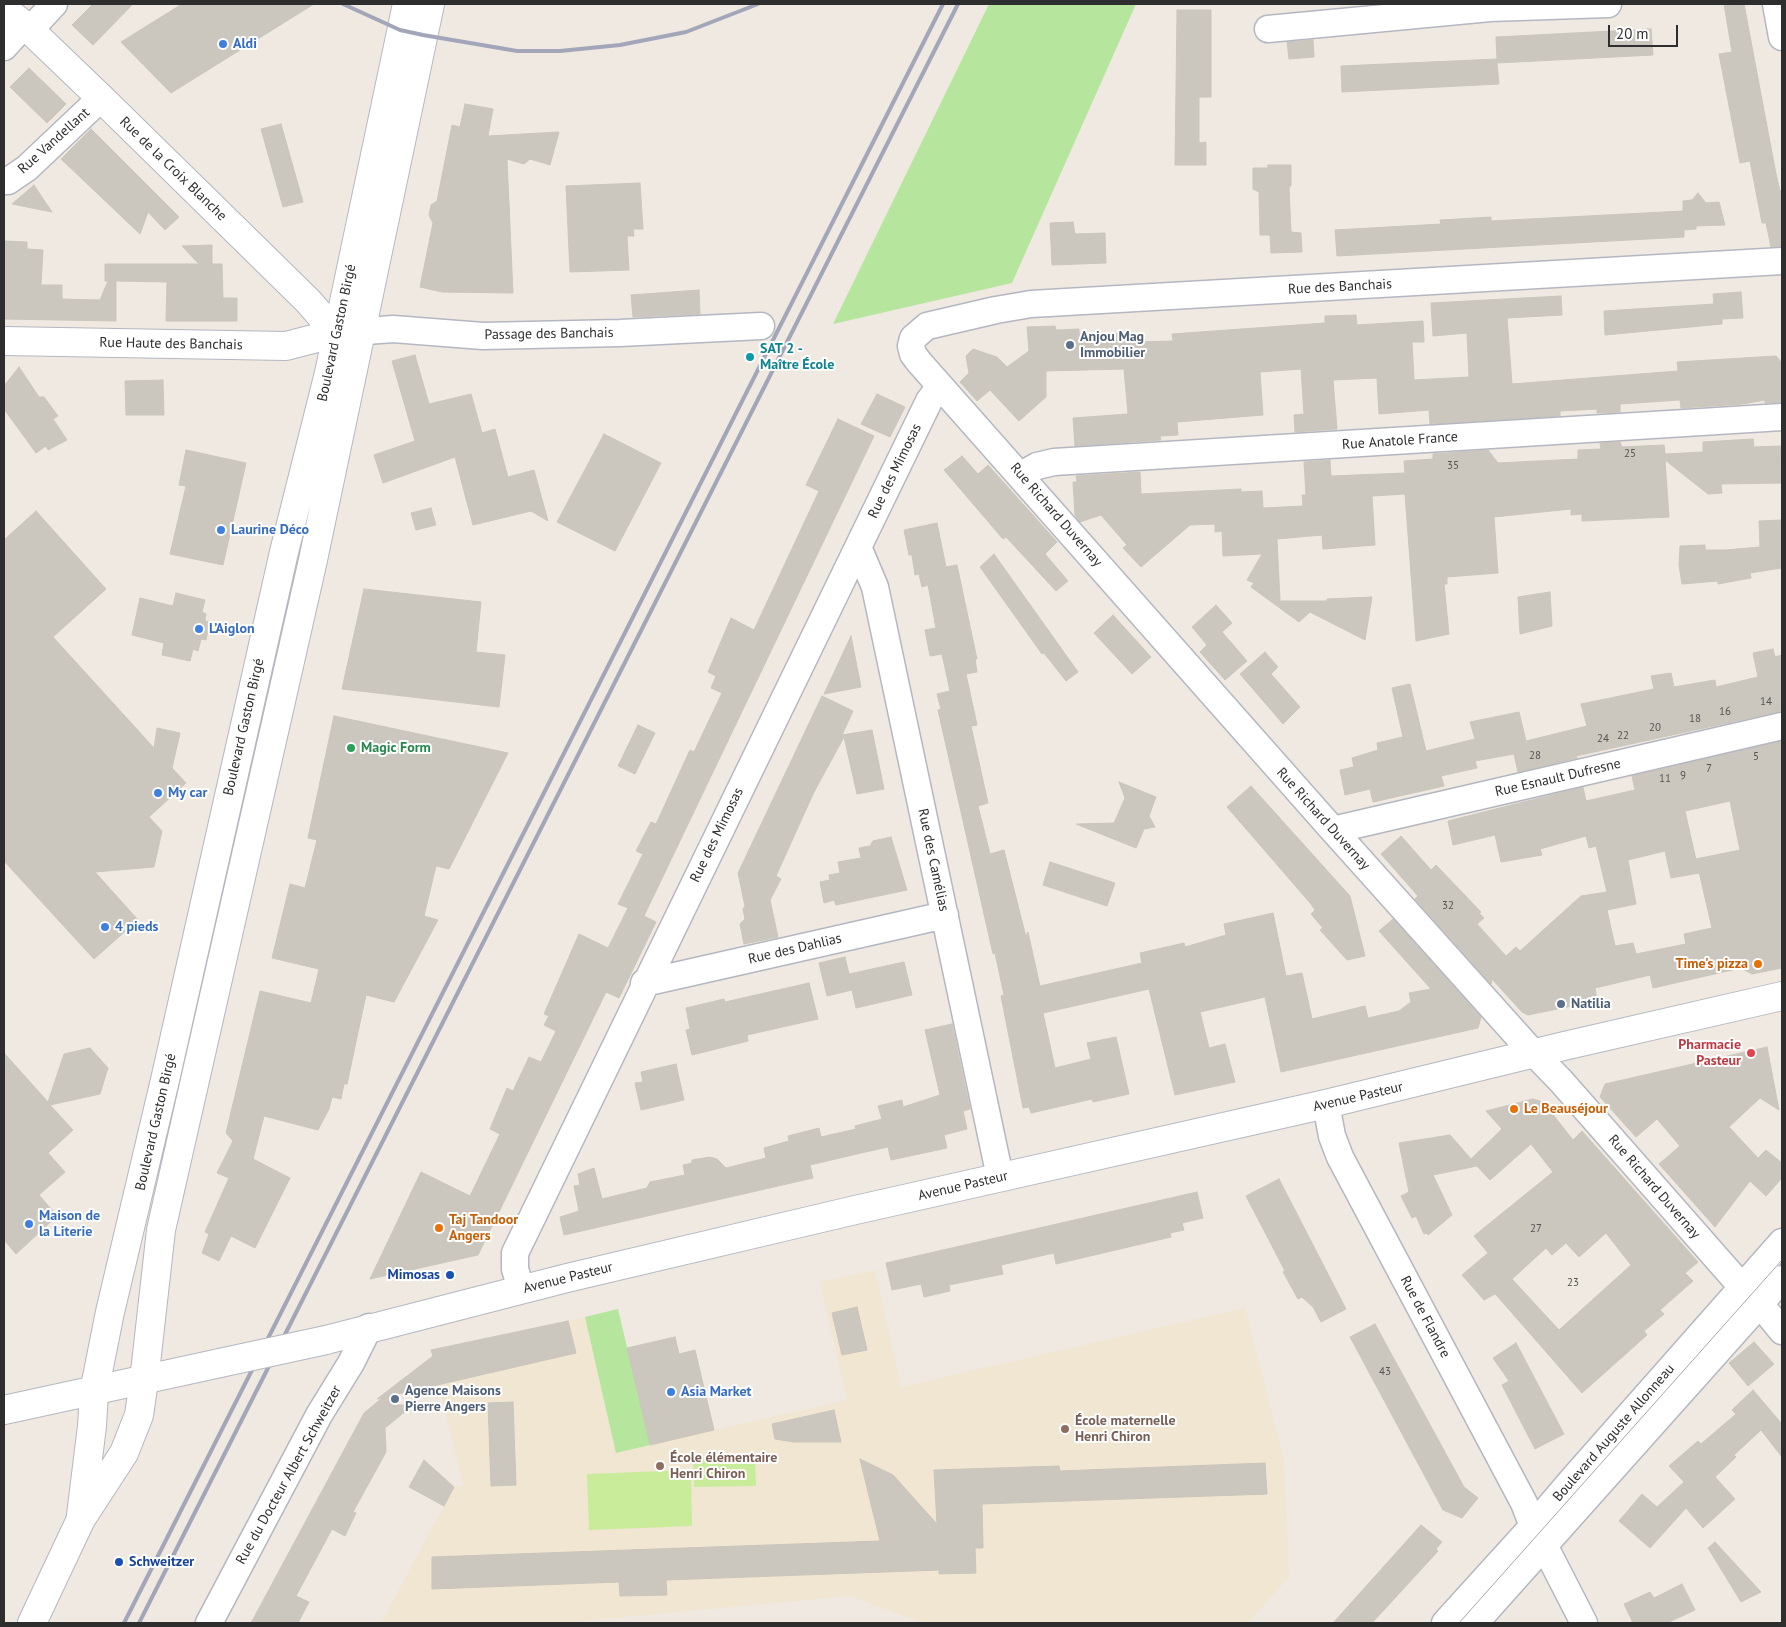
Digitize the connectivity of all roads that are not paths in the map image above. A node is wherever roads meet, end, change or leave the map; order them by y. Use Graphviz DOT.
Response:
graph roads {
  1 [pos="54,4"];
  2 [pos="407,4"];
  3 [pos="430,4"];
  4 [pos="1608,4"];
  5 [pos="1776,4"];
  6 [pos="19,21"];
  7 [pos="1268,29"];
  8 [pos="1782,37"];
  9 [pos="4,47"];
  10 [pos="101,98"];
  11 [pos="4,181"];
  12 [pos="1782,261"];
  13 [pos="761,326"];
  14 [pos="348,332"];
  15 [pos="4,342"];
  16 [pos="911,346"];
  17 [pos="940,386"];
  18 [pos="1782,417"];
  19 [pos="1020,475"];
  20 [pos="858,547"];
  21 [pos="1782,726"];
  22 [pos="1333,830"];
  23 [pos="945,915"];
  24 [pos="644,983"];
  25 [pos="1782,996"];
  26 [pos="1535,1054"];
  27 [pos="1326,1104"];
  28 [pos="1000,1177"];
  29 [pos="1782,1242"];
  30 [pos="1782,1279"];
  31 [pos="521,1289"];
  32 [pos="1751,1296"];
  33 [pos="369,1327"];
  34 [pos="1782,1331"];
  35 [pos="144,1381"];
  36 [pos="94,1392"];
  37 [pos="4,1410"];
  38 [pos="81,1519"];
  39 [pos="1539,1536"];
  40 [pos="32,1623"];
  41 [pos="209,1623"];
  42 [pos="1445,1623"];
  43 [pos="1475,1623"];
  44 [pos="1584,1623"];
  1 -- 6 [label="street"];
  2 -- 14 [label="main road, Boulevard Gaston Birgé"];
  3 -- 14 [label="main road, Boulevard Gaston Birgé"];
  4 -- 7 [label="street"];
  5 -- 8 [label="street"];
  6 -- 9 [label="street"];
  6 -- 10 [label="main road, Rue de la Croix Blanche"];
  10 -- 11 [label="street, Rue Vandellant"];
  10 -- 14 [label="main road, Rue de la Croix Blanche"];
  12 -- 16 [label="street, Rue des Banchais"];
  13 -- 14 [label="street, Passage des Banchais"];
  14 -- 15 [label="main road, Rue Haute des Banchais"];
  14 -- 35 [label="main road, Boulevard Gaston Birgé"];
  14 -- 36 [label="main road, Boulevard Gaston Birgé"];
  16 -- 17 [label="street, Rue Richard Duvernay"];
  17 -- 19 [label="street, Rue Richard Duvernay"];
  17 -- 20 [label="street, Rue des Mimosas"];
  18 -- 19 [label="street, Rue Anatole France"];
  19 -- 22 [label="street, Rue Richard Duvernay"];
  20 -- 23 [label="street, Rue des Camélias"];
  20 -- 24 [label="street, Rue des Mimosas"];
  21 -- 22 [label="street, Rue Esnault Dufresne"];
  22 -- 26 [label="street, Rue Richard Duvernay"];
  23 -- 24 [label="street, Rue des Dahlias"];
  23 -- 28 [label="street, Rue des Camélias"];
  24 -- 31 [label="street, Rue des Mimosas"];
  25 -- 26 [label="main road, Avenue Pasteur"];
  26 -- 27 [label="main road, Avenue Pasteur"];
  26 -- 32 [label="street, Rue Richard Duvernay"];
  27 -- 28 [label="main road, Avenue Pasteur"];
  27 -- 39 [label="street, Rue de Flandre"];
  28 -- 31 [label="main road, Avenue Pasteur"];
  29 -- 32 [label="street, Boulevard Auguste Allonneau"];
  30 -- 32 [label="street"];
  31 -- 33 [label="main road, Avenue Pasteur"];
  32 -- 34 [label="street, Rue Richard Duvernay"];
  32 -- 39 [label="street, Boulevard Auguste Allonneau"];
  33 -- 35 [label="main road, Avenue Pasteur, bridge"];
  33 -- 41 [label="street, Rue du Docteur Albert Schweitzer"];
  35 -- 36 [label="main road, Avenue Pasteur"];
  35 -- 38 [label="main road, Boulevard Gaston Birgé"];
  36 -- 37 [label="main road, Avenue Pasteur"];
  36 -- 38 [label="main road, Boulevard Gaston Birgé"];
  38 -- 40 [label="main road"];
  39 -- 42 [label="street, Boulevard Auguste Allonneau"];
  39 -- 43 [label="street"];
  39 -- 44 [label="street, Rue de Flandre"];
}
